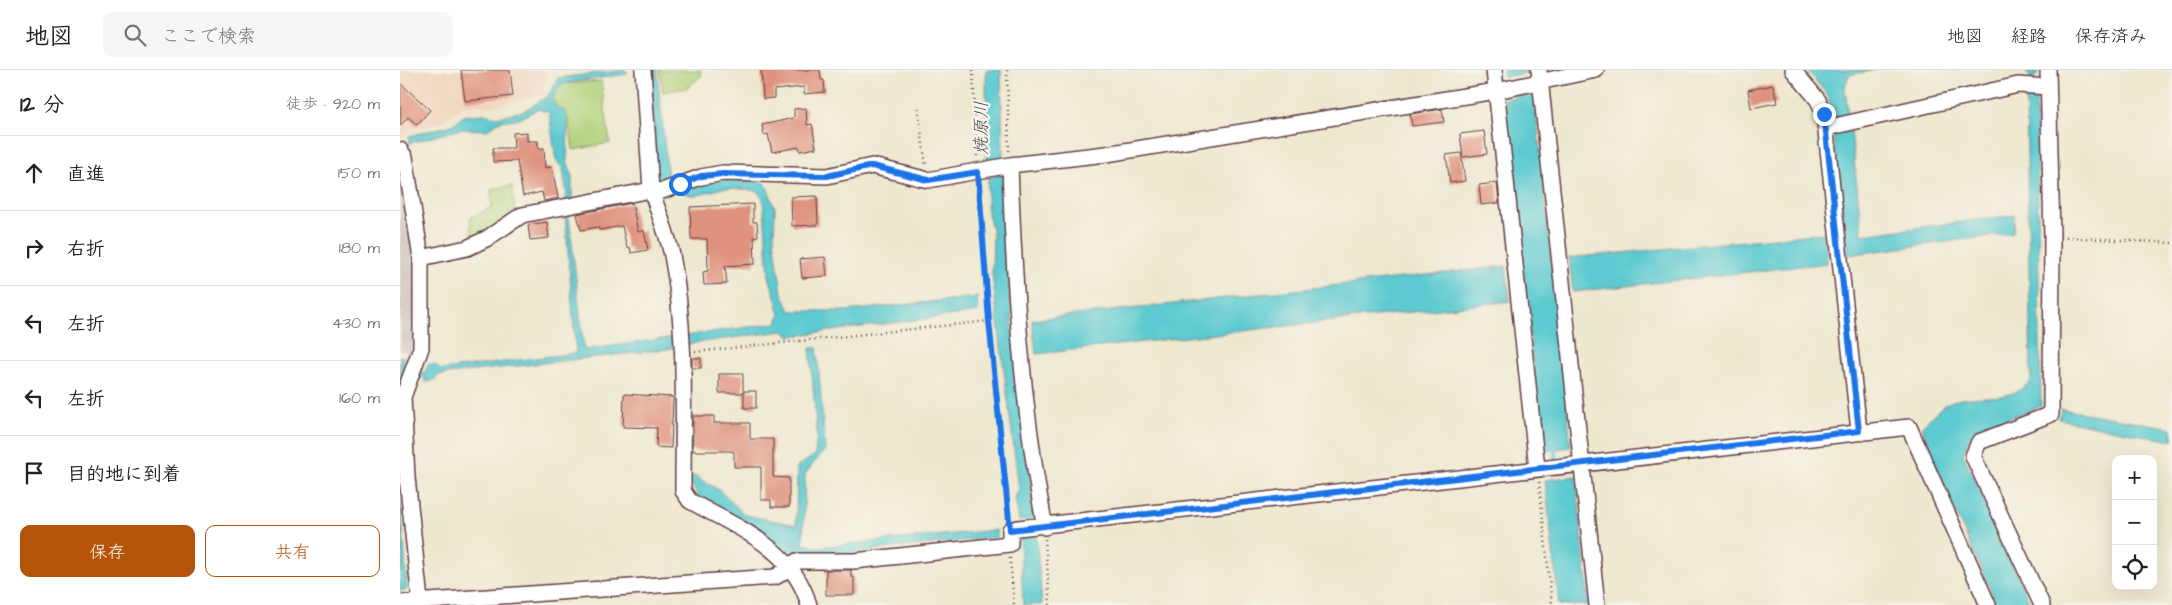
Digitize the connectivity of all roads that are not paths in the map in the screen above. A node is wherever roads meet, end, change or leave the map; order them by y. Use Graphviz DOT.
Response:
graph roads {
  1 [pos="642,70"];
  2 [pos="1494,70"];
  3 [pos="1596,70"];
  4 [pos="1794,70"];
  5 [pos="2048,70"];
  6 [pos="1540,76"];
  7 [pos="2043,87"];
  8 [pos="1496,91"];
  9 [pos="1836,126"];
  10 [pos="400,150"];
  11 [pos="1010,165"];
  12 [pos="656,190"];
  13 [pos="421,258"];
  14 [pos="1859,431"];
  15 [pos="1580,464"];
  16 [pos="1539,468"];
  17 [pos="403,477"];
  18 [pos="1041,527"];
  19 [pos="790,566"];
  20 [pos="420,601"];
  21 [pos="400,603"];
  22 [pos="809,605"];
  23 [pos="1597,605"];
  24 [pos="1988,605"];
  25 [pos="2042,605"];
  1 -- 12 [label="street"];
  2 -- 8 [label="street"];
  3 -- 6 [label="street"];
  4 -- 9 [label="street"];
  5 -- 7 [label="street"];
  6 -- 8 [label="street"];
  6 -- 15 [label="street"];
  7 -- 9 [label="street"];
  7 -- 25 [label="street"];
  8 -- 11 [label="street"];
  8 -- 16 [label="street"];
  9 -- 14 [label="street"];
  10 -- 13 [label="street"];
  11 -- 12 [label="street"];
  11 -- 18 [label="street"];
  12 -- 13 [label="street"];
  12 -- 19 [label="street"];
  13 -- 17 [label="street"];
  14 -- 15 [label="street"];
  14 -- 24 [label="street"];
  15 -- 16 [label="street"];
  15 -- 23 [label="street"];
  16 -- 18 [label="street"];
  17 -- 20 [label="street"];
  18 -- 19 [label="street"];
  19 -- 20 [label="street"];
  19 -- 22 [label="street"];
  20 -- 21 [label="street"];
}
